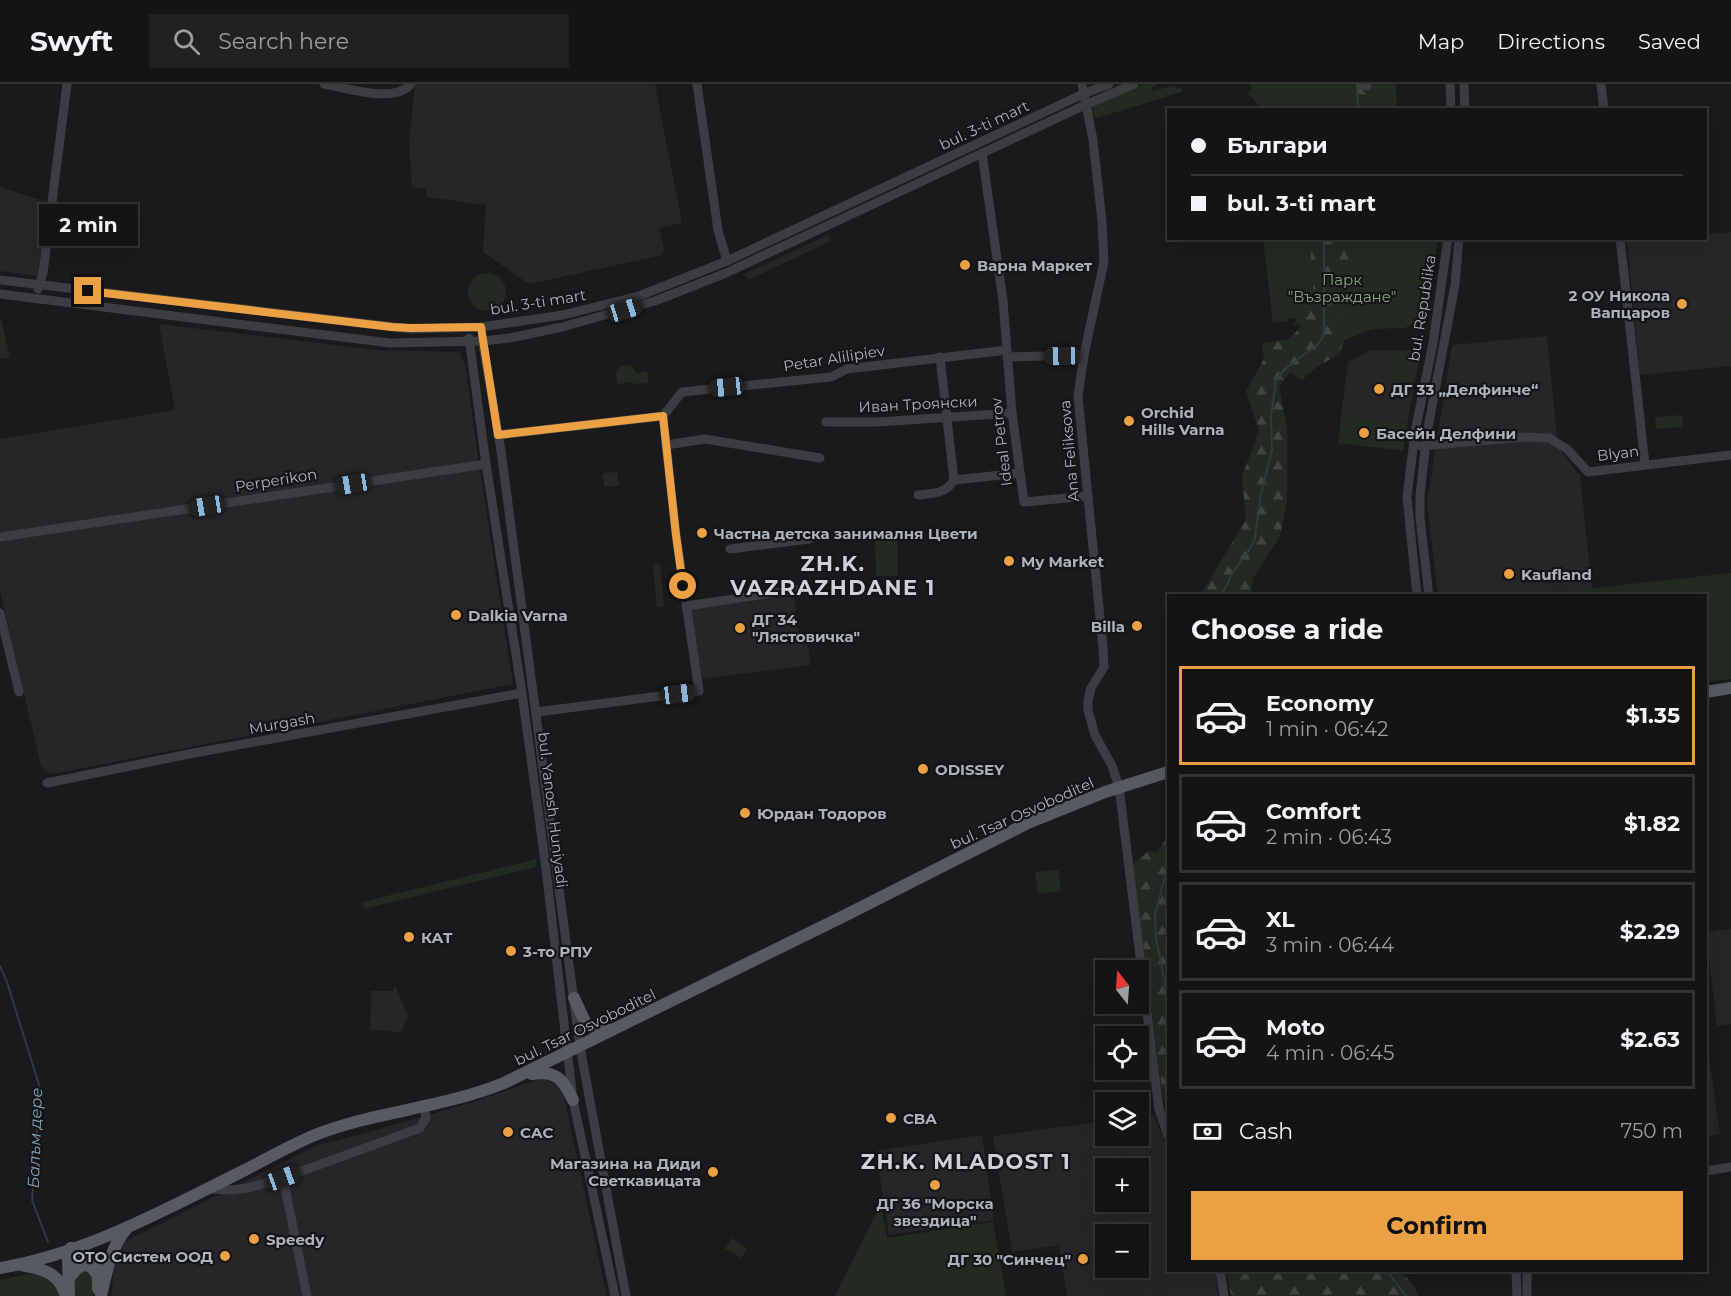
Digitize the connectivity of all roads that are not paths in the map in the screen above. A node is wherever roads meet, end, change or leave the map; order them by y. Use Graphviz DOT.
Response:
graph roads {
  1 [pos="67,84"];
  2 [pos="324,84"];
  3 [pos="411,84"];
  4 [pos="697,84"];
  5 [pos="1082,84"];
  6 [pos="1109,84"];
  7 [pos="1134,84"];
  8 [pos="1360,84"];
  9 [pos="1367,84"];
  10 [pos="1450,84"];
  11 [pos="1464,84"];
  12 [pos="1601,84"];
  13 [pos="1083,94"];
  14 [pos="1085,105"];
  15 [pos="1451,108"];
  16 [pos="1464,108"];
  17 [pos="1604,108"];
  18 [pos="982,153"];
  19 [pos="1448,240"];
  20 [pos="1460,240"];
  21 [pos="1620,240"];
  22 [pos="727,261"];
  23 [pos="0,280"];
  24 [pos="41,286"];
  25 [pos="0,294"];
  26 [pos="28,297"];
  27 [pos="392,327"];
  28 [pos="468,327"];
  29 [pos="481,327"];
  30 [pos="483,341"];
  31 [pos="469,342"];
  32 [pos="390,343"];
  33 [pos="1007,353"];
  34 [pos="1084,355"];
  35 [pos="940,357"];
  36 [pos="1012,413"];
  37 [pos="663,416"];
  38 [pos="946,417"];
  39 [pos="826,422"];
  40 [pos="498,435"];
  41 [pos="666,445"];
  42 [pos="1413,446"];
  43 [pos="1426,446"];
  44 [pos="1731,455"];
  45 [pos="820,458"];
  46 [pos="486,464"];
  47 [pos="1645,464"];
  48 [pos="1020,472"];
  49 [pos="954,480"];
  50 [pos="918,495"];
  51 [pos="1088,496"];
  52 [pos="0,537"];
  53 [pos="809,539"];
  54 [pos="730,549"];
  55 [pos="801,589"];
  56 [pos="1417,594"];
  57 [pos="1429,594"];
  58 [pos="686,606"];
  59 [pos="0,613"];
  60 [pos="1731,688"];
  61 [pos="18,692"];
  62 [pos="1707,692"];
  63 [pos="522,693"];
  64 [pos="537,712"];
  65 [pos="1167,772"];
  66 [pos="47,783"];
  67 [pos="1119,787"];
  68 [pos="574,998"];
  69 [pos="613,1030"];
  70 [pos="580,1047"];
  71 [pos="566,1054"];
  72 [pos="522,1075"];
  73 [pos="573,1100"];
  74 [pos="424,1106"];
  75 [pos="1167,1133"];
  76 [pos="1731,1167"];
  77 [pos="1707,1171"];
  78 [pos="283,1178"];
  79 [pos="207,1189"];
  80 [pos="129,1226"];
  81 [pos="71,1248"];
  82 [pos="6,1265"];
  83 [pos="1220,1272"];
  84 [pos="1516,1272"];
  85 [pos="1527,1272"];
  86 [pos="98,1276"];
  87 [pos="69,1279"];
  88 [pos="68,1296"];
  89 [pos="99,1296"];
  90 [pos="307,1296"];
  91 [pos="615,1296"];
  92 [pos="626,1296"];
  93 [pos="1224,1296"];
  94 [pos="1517,1296"];
  95 [pos="1527,1296"];
  1 -- 24 [label="street"];
  2 -- 3 [label="street"];
  4 -- 22 [label="street"];
  5 -- 13 [label="street, Ana Feliksova"];
  6 -- 13 [label="street, bul. 3-ti mart"];
  7 -- 14 [label="street, bul. 3-ti mart"];
  8 -- 9 [label="street"];
  10 -- 15 [label="street"];
  11 -- 16 [label="street"];
  12 -- 17 [label="street"];
  13 -- 14 [label="street, Ana Feliksova"];
  13 -- 22 [label="street, bul. 3-ti mart"];
  14 -- 18 [label="street, bul. 3-ti mart"];
  14 -- 34 [label="street, Ana Feliksova"];
  18 -- 30 [label="street, bul. 3-ti mart"];
  18 -- 33 [label="street, Ideal Petrov"];
  19 -- 42 [label="street, bul. Republika"];
  20 -- 43 [label="street, bul. Republika"];
  21 -- 47 [label="street"];
  22 -- 29 [label="street, bul. 3-ti mart"];
  23 -- 24 [label="street, bul. 3-ti mart"];
  24 -- 26 [label="street"];
  24 -- 27 [label="street, bul. 3-ti mart"];
  25 -- 26 [label="street, bul. 3-ti mart"];
  26 -- 32 [label="street, bul. 3-ti mart"];
  27 -- 28 [label="street, bul. 3-ti mart"];
  27 -- 32 [label="street"];
  28 -- 29 [label="street, bul. 3-ti mart"];
  28 -- 31 [label="street, bul. Yanosh Huniyadi"];
  29 -- 30 [label="street, bul. Yanosh Huniyadi"];
  30 -- 31 [label="street, bul. 3-ti mart"];
  30 -- 40 [label="street, bul. Yanosh Huniyadi"];
  31 -- 32 [label="street, bul. 3-ti mart"];
  31 -- 46 [label="street, bul. Yanosh Huniyadi"];
  33 -- 34 [label="street, Petar Alilipiev"];
  33 -- 35 [label="street, Petar Alilipiev"];
  33 -- 36 [label="street, Ideal Petrov"];
  34 -- 51 [label="street, Ana Feliksova"];
  35 -- 37 [label="street, Petar Alilipiev"];
  35 -- 38 [label="street"];
  36 -- 38 [label="street, Иван Троянски"];
  36 -- 48 [label="street, Ideal Petrov"];
  37 -- 40 [label="street"];
  37 -- 41 [label="street"];
  38 -- 39 [label="street, Иван Троянски"];
  38 -- 49 [label="street"];
  40 -- 64 [label="street, bul. Yanosh Huniyadi"];
  41 -- 45 [label="street"];
  41 -- 58 [label="street"];
  42 -- 43 [label="street, Blyan"];
  42 -- 56 [label="street, bul. Republika"];
  43 -- 47 [label="street, Blyan"];
  43 -- 57 [label="street, bul. Republika"];
  44 -- 47 [label="street, Blyan"];
  46 -- 52 [label="street, Perperikon"];
  46 -- 63 [label="street, bul. Yanosh Huniyadi"];
  48 -- 49 [label="street"];
  48 -- 51 [label="street, Ideal Petrov"];
  49 -- 50 [label="street"];
  51 -- 67 [label="street, Ana Feliksova"];
  53 -- 54 [label="street"];
  55 -- 58 [label="street"];
  58 -- 64 [label="street"];
  59 -- 61 [label="street"];
  60 -- 62 [label="main road"];
  63 -- 66 [label="street, Murgash"];
  63 -- 71 [label="street, bul. Yanosh Huniyadi"];
  64 -- 68 [label="street, bul. Yanosh Huniyadi"];
  65 -- 67 [label="main road, bul. Tsar Osvoboditel"];
  67 -- 69 [label="main road, bul. Tsar Osvoboditel"];
  67 -- 75 [label="street, Ana Feliksova"];
  68 -- 69 [label="main road"];
  68 -- 70 [label="street, bul. Yanosh Huniyadi"];
  69 -- 70 [label="main road, bul. Tsar Osvoboditel"];
  70 -- 71 [label="main road, bul. Tsar Osvoboditel"];
  70 -- 92 [label="street, bul. Yanosh Huniyadi"];
  71 -- 72 [label="main road, bul. Tsar Osvoboditel"];
  71 -- 73 [label="street, bul. Yanosh Huniyadi"];
  72 -- 73 [label="main road"];
  72 -- 74 [label="main road, bul. Tsar Osvoboditel"];
  73 -- 91 [label="street, bul. Yanosh Huniyadi"];
  74 -- 78 [label="street"];
  74 -- 79 [label="main road, bul. Tsar Osvoboditel"];
  76 -- 77 [label="street"];
  78 -- 79 [label="street"];
  78 -- 90 [label="street"];
  79 -- 80 [label="main road, bul. Tsar Osvoboditel"];
  80 -- 81 [label="main road, bul. Tsar Osvoboditel"];
  80 -- 89 [label="main road"];
  81 -- 82 [label="main road, bul. Tsar Osvoboditel"];
  81 -- 86 [label="main road"];
  81 -- 87 [label="main road"];
  82 -- 88 [label="main road"];
  83 -- 93 [label="street"];
  84 -- 94 [label="street"];
  85 -- 95 [label="street"];
  86 -- 87 [label="main road"];
  86 -- 89 [label="main road"];
  87 -- 88 [label="main road"];
}
